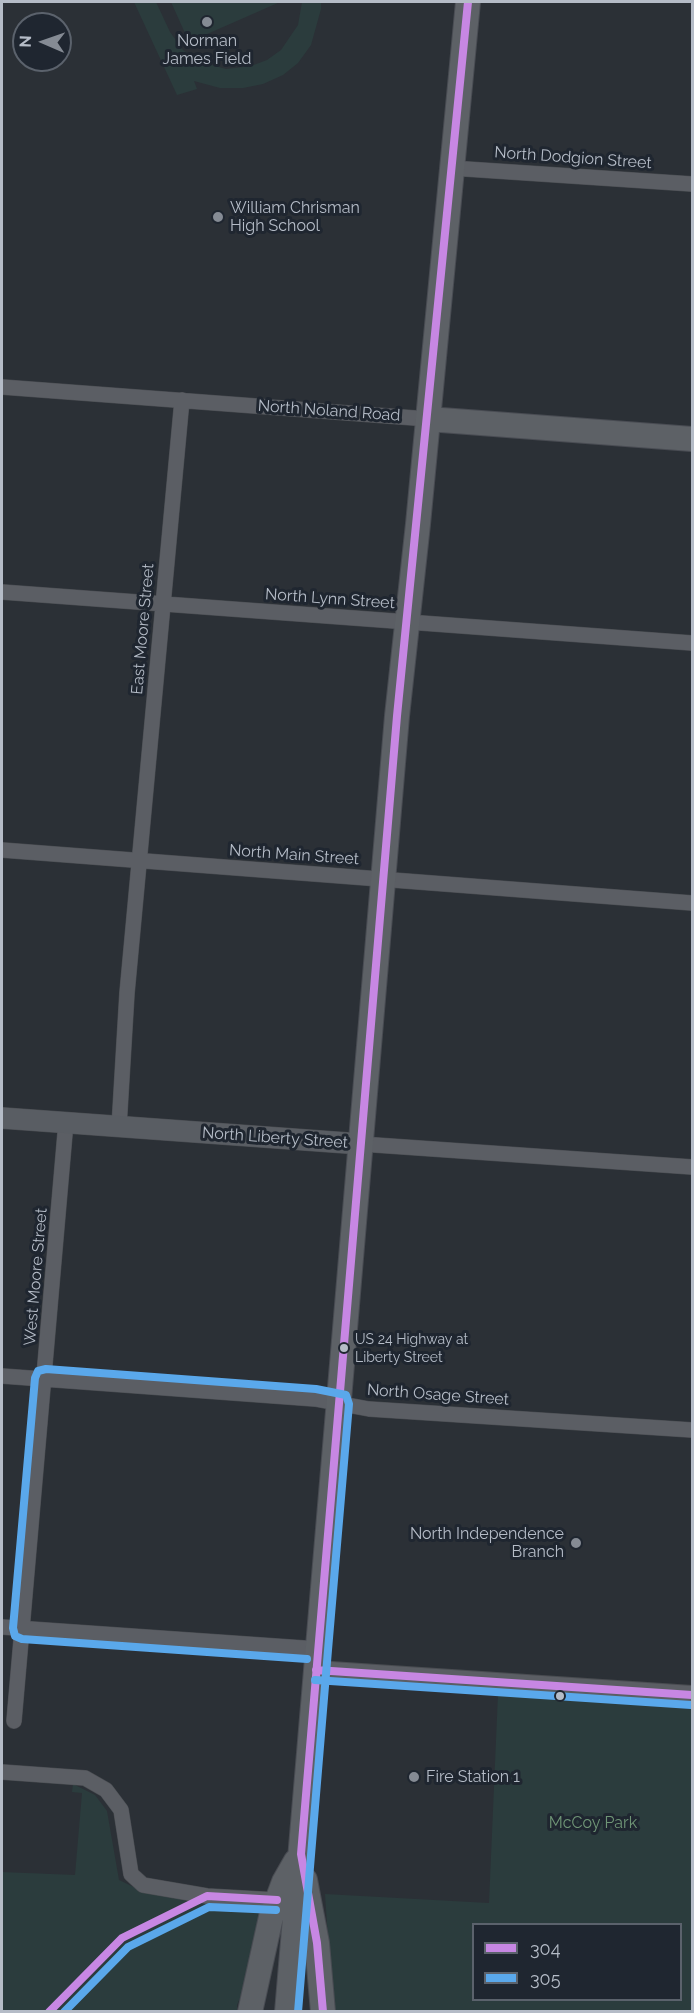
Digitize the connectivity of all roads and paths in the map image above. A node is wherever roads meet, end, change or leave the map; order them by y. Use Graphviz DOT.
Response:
graph roads {
  1 [pos="468,2"];
  2 [pos="451,168"];
  3 [pos="693,184"];
  4 [pos="2,387"];
  5 [pos="182,400"];
  6 [pos="428,419"];
  7 [pos="693,438"];
  8 [pos="2,592"];
  9 [pos="163,605"];
  10 [pos="406,622"];
  11 [pos="693,643"];
  12 [pos="2,850"];
  13 [pos="140,861"];
  14 [pos="383,880"];
  15 [pos="693,903"];
  16 [pos="2,1118"];
  17 [pos="66,1122"];
  18 [pos="119,1127"];
  19 [pos="361,1144"];
  20 [pos="693,1167"];
  21 [pos="2,1376"];
  22 [pos="45,1379"];
  23 [pos="339,1403"];
  24 [pos="693,1430"];
  25 [pos="2,1627"];
  26 [pos="23,1629"];
  27 [pos="317,1659"];
  28 [pos="693,1695"];
  29 [pos="14,1721"];
  30 [pos="2,1772"];
  31 [pos="301,1854"];
  32 [pos="277,1900"];
  33 [pos="250,2012"];
  34 [pos="287,2012"];
  35 [pos="323,2012"];
  1 -- 2 [label="main road"];
  2 -- 3 [label="street, North Dodgion Street"];
  2 -- 6 [label="main road"];
  4 -- 5 [label="street, North Noland Road"];
  5 -- 6 [label="street, North Noland Road"];
  5 -- 9 [label="street, East Moore Street"];
  6 -- 7 [label="main road, North Noland Road"];
  6 -- 10 [label="main road"];
  8 -- 9 [label="street, North Lynn Street"];
  9 -- 10 [label="street, North Lynn Street"];
  9 -- 13 [label="street, East Moore Street"];
  10 -- 11 [label="street, North Lynn Street"];
  10 -- 14 [label="main road"];
  12 -- 13 [label="street, North Main Street"];
  13 -- 14 [label="street, North Main Street"];
  13 -- 18 [label="street"];
  14 -- 15 [label="street, North Main Street"];
  14 -- 19 [label="main road"];
  16 -- 17 [label="main road, North Liberty Street"];
  17 -- 18 [label="main road, North Liberty Street"];
  17 -- 22 [label="street, West Moore Street"];
  18 -- 19 [label="main road, North Liberty Street"];
  19 -- 20 [label="street, North Liberty Street"];
  19 -- 23 [label="main road"];
  21 -- 22 [label="street, North Osage Street"];
  22 -- 23 [label="street, North Osage Street"];
  22 -- 26 [label="street, West Moore Street"];
  23 -- 24 [label="street, North Osage Street"];
  23 -- 27 [label="main road"];
  25 -- 26 [label="street"];
  26 -- 27 [label="street"];
  26 -- 29 [label="street, West Moore Street"];
  27 -- 28 [label="street"];
  27 -- 31 [label="main road"];
  30 -- 32 [label="street"];
  31 -- 32 [label="main road"];
  31 -- 34 [label="main road"];
  31 -- 35 [label="main road"];
  32 -- 33 [label="main road"];
}
